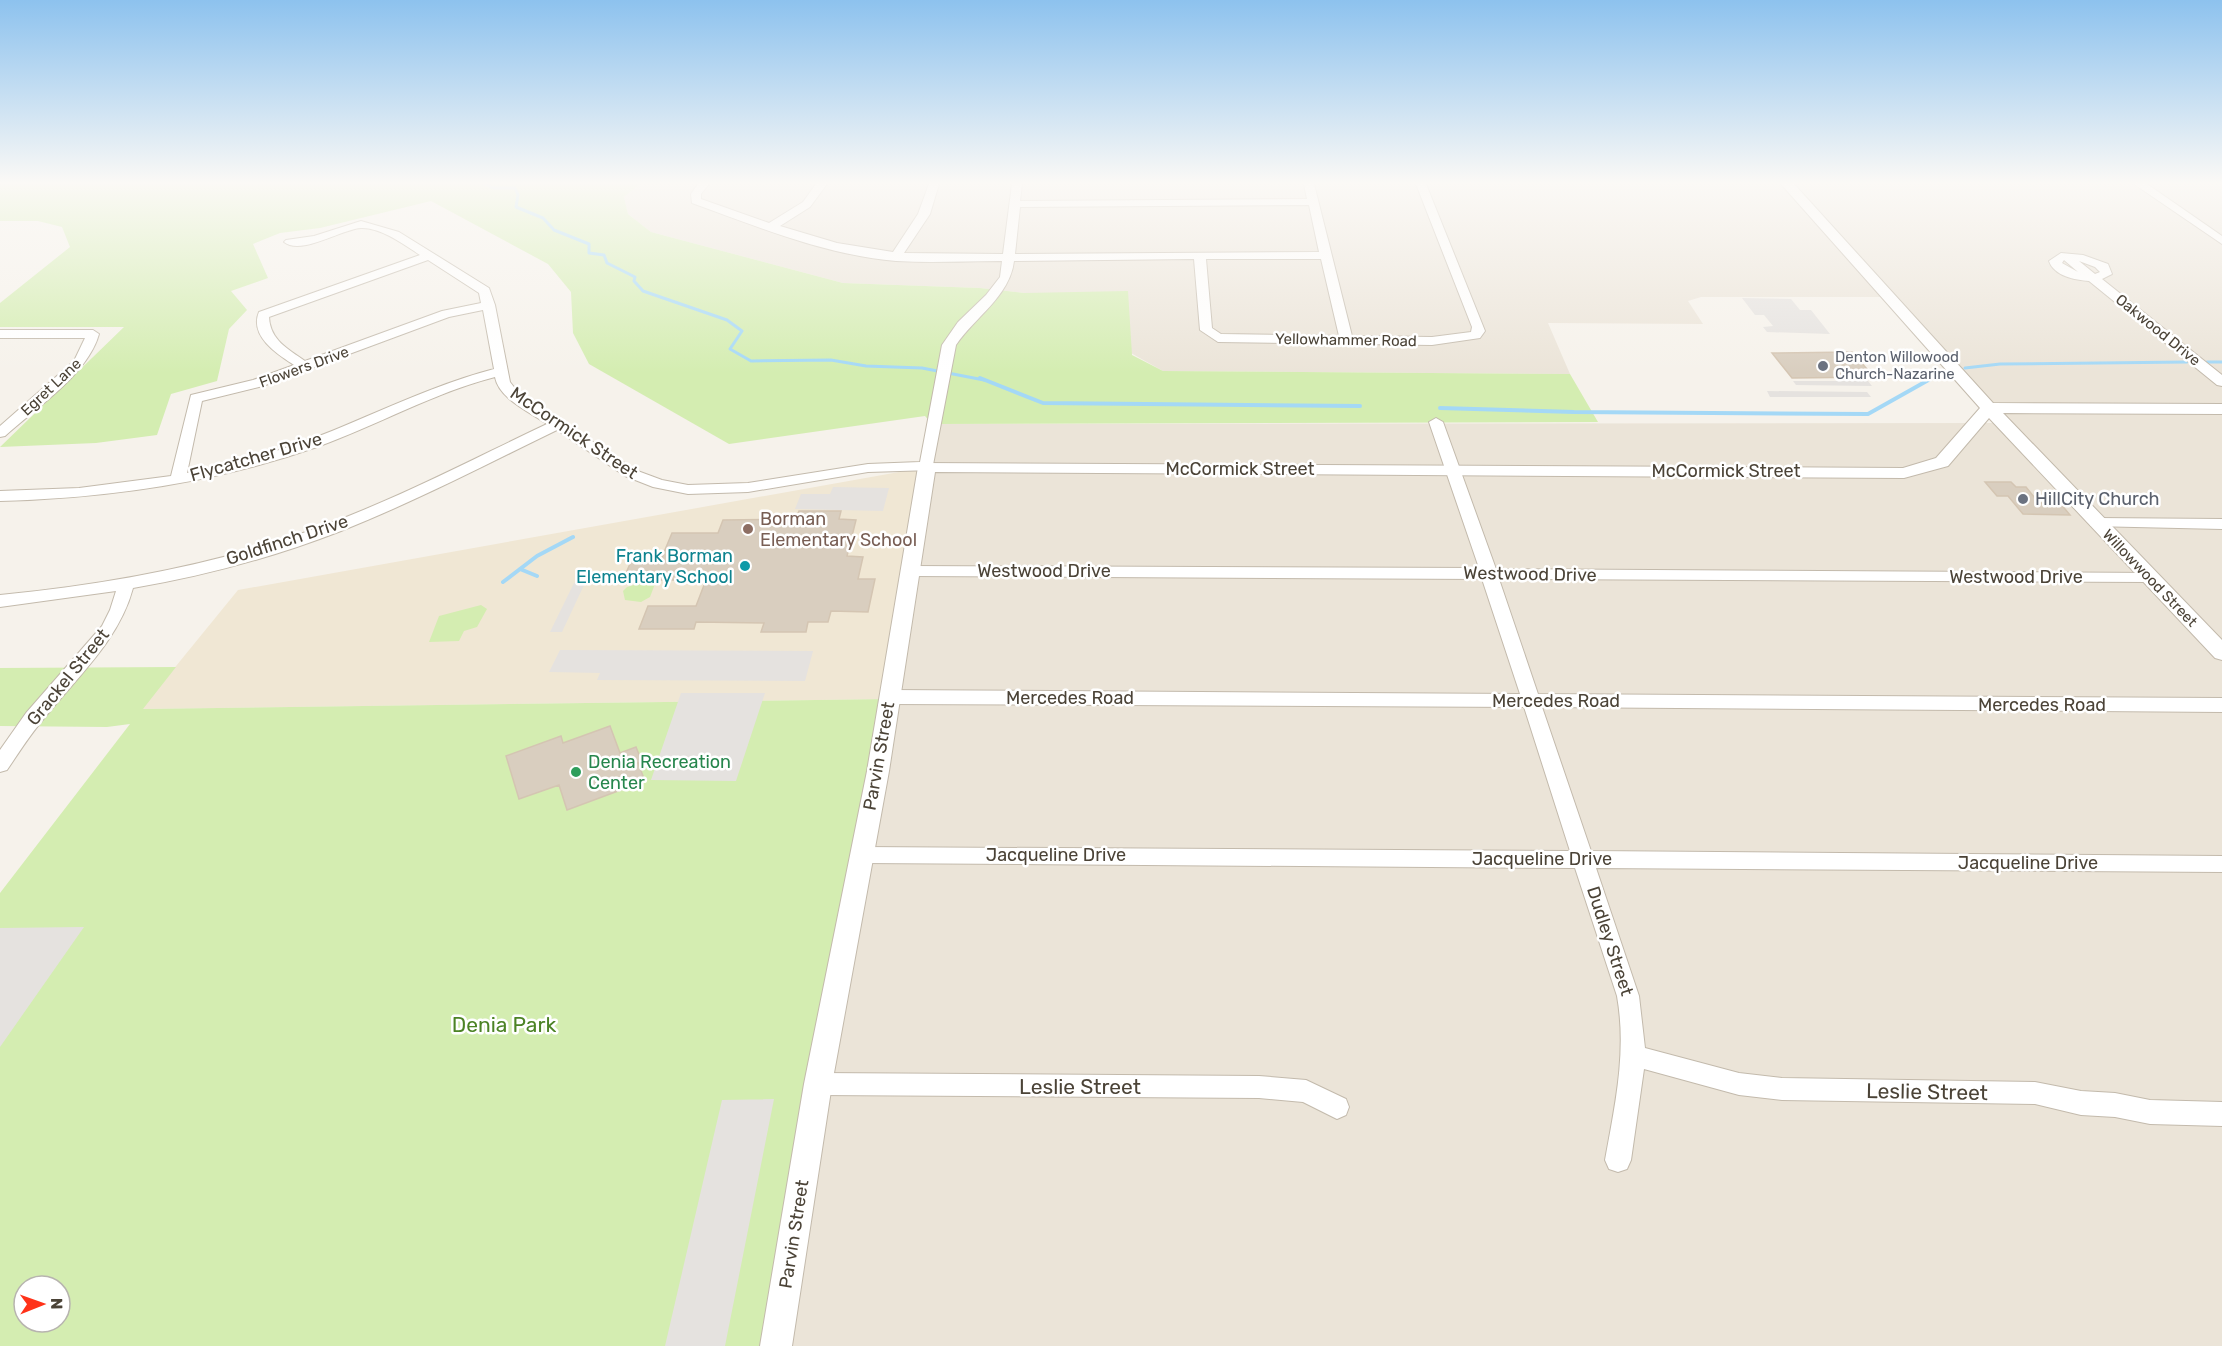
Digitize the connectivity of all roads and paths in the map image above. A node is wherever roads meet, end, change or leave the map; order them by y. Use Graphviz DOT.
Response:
graph roads {
  1 [pos="414,247"];
  2 [pos="840,247"];
  3 [pos="903,247"];
  4 [pos="1011,247"];
  5 [pos="1323,247"];
  6 [pos="1446,247"];
  7 [pos="1843,247"];
  8 [pos="1200,255"];
  9 [pos="1325,255"];
  10 [pos="429,256"];
  11 [pos="1010,256"];
  12 [pos="2067,256"];
  13 [pos="896,257"];
  14 [pos="489,305"];
  15 [pos="0,334"];
  16 [pos="1346,340"];
  17 [pos="305,367"];
  18 [pos="501,370"];
  19 [pos="2222,382"];
  20 [pos="1989,408"];
  21 [pos="2222,410"];
  22 [pos="1436,422"];
  23 [pos="556,425"];
  24 [pos="1970,432"];
  25 [pos="0,433"];
  26 [pos="2022,443"];
  27 [pos="927,467"];
  28 [pos="1453,470"];
  29 [pos="178,479"];
  30 [pos="0,496"];
  31 [pos="2097,523"];
  32 [pos="2222,524"];
  33 [pos="911,571"];
  34 [pos="1488,573"];
  35 [pos="2149,577"];
  36 [pos="126,584"];
  37 [pos="0,601"];
  38 [pos="2219,646"];
  39 [pos="889,697"];
  40 [pos="1530,701"];
  41 [pos="2222,705"];
  42 [pos="0,765"];
  43 [pos="862,855"];
  44 [pos="1583,860"];
  45 [pos="2222,864"];
  46 [pos="1635,1056"];
  47 [pos="819,1084"];
  48 [pos="1337,1107"];
  49 [pos="2222,1114"];
  50 [pos="1618,1160"];
  51 [pos="776,1346"];
  1 -- 10 [label="street, McCormick Street"];
  2 -- 13 [label="street"];
  3 -- 13 [label="street"];
  4 -- 11 [label="street, Parvin Street"];
  5 -- 9 [label="street"];
  6 -- 16 [label="street, Yellowhammer Road"];
  7 -- 20 [label="street, Willowwood Street"];
  8 -- 9 [label="street"];
  8 -- 11 [label="street"];
  8 -- 16 [label="street, Yellowhammer Road"];
  9 -- 16 [label="street"];
  10 -- 14 [label="street, McCormick Street"];
  10 -- 17 [label="street"];
  11 -- 13 [label="street"];
  11 -- 27 [label="street, Parvin Street"];
  12 -- 19 [label="street, Oakwood Drive"];
  14 -- 17 [label="street, Flowers Drive"];
  14 -- 18 [label="street, McCormick Street"];
  15 -- 25 [label="street, Egret Lane"];
  17 -- 29 [label="street, Flowers Drive"];
  18 -- 23 [label="street, McCormick Street"];
  18 -- 29 [label="street, Flycatcher Drive"];
  20 -- 21 [label="street"];
  20 -- 24 [label="street, McCormick Street"];
  20 -- 26 [label="street, Willowwood Street"];
  22 -- 28 [label="street, Dudley Street"];
  23 -- 27 [label="street, McCormick Street"];
  23 -- 36 [label="street, Goldfinch Drive"];
  24 -- 26 [label="street"];
  24 -- 28 [label="street, McCormick Street"];
  26 -- 31 [label="street, Willowwood Street"];
  27 -- 28 [label="street, McCormick Street"];
  27 -- 33 [label="street, Parvin Street"];
  28 -- 34 [label="street, Dudley Street"];
  29 -- 30 [label="street, Flycatcher Drive"];
  31 -- 32 [label="street"];
  31 -- 35 [label="street, Willowwood Street"];
  33 -- 34 [label="street, Westwood Drive"];
  33 -- 39 [label="street, Parvin Street"];
  34 -- 35 [label="street, Westwood Drive"];
  34 -- 40 [label="street, Dudley Street"];
  35 -- 38 [label="street, Willowwood Street"];
  36 -- 37 [label="street, Goldfinch Drive"];
  36 -- 42 [label="street, Grackel Street"];
  39 -- 40 [label="street, Mercedes Road"];
  39 -- 43 [label="street, Parvin Street"];
  40 -- 41 [label="street, Mercedes Road"];
  40 -- 44 [label="street, Dudley Street"];
  43 -- 44 [label="street, Jacqueline Drive"];
  43 -- 47 [label="street, Parvin Street"];
  44 -- 45 [label="street, Jacqueline Drive"];
  44 -- 46 [label="street, Dudley Street"];
  46 -- 49 [label="street, Leslie Street"];
  46 -- 50 [label="street, Dudley Street"];
  47 -- 48 [label="street, Leslie Street"];
  47 -- 51 [label="street, Parvin Street"];
}
